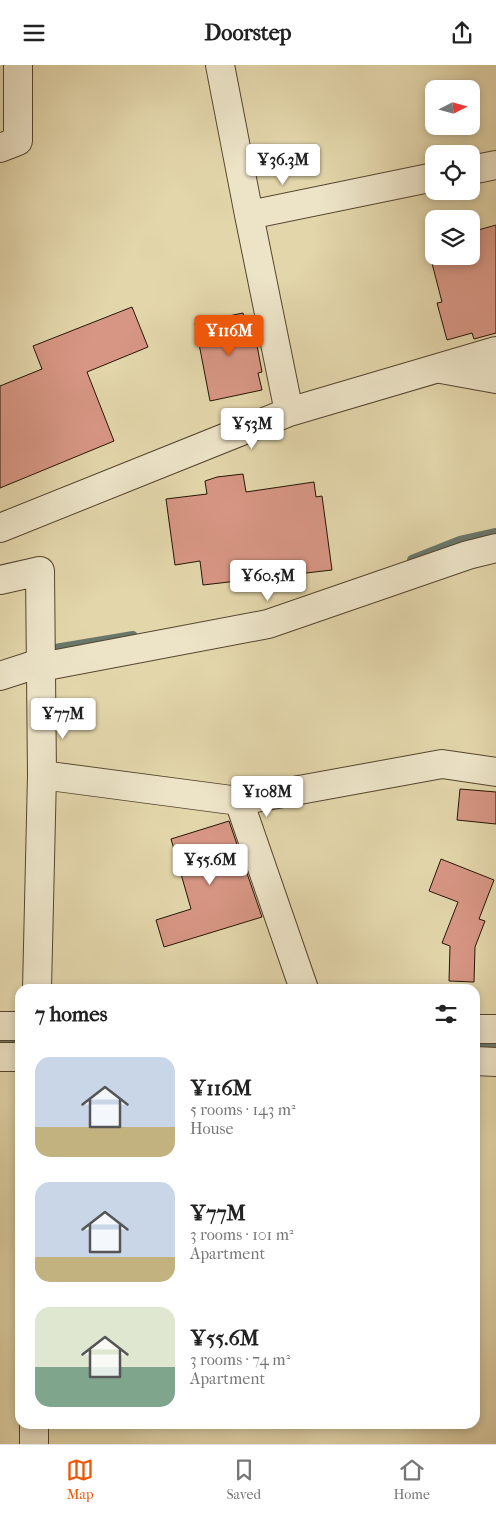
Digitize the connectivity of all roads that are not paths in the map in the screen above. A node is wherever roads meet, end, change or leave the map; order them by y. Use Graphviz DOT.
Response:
graph roads {
  1 [pos="18,65"];
  2 [pos="220,65"];
  3 [pos="0,148"];
  4 [pos="496,165"];
  5 [pos="480,168"];
  6 [pos="425,179"];
  7 [pos="249,215"];
  8 [pos="496,351"];
  9 [pos="436,368"];
  10 [pos="496,379"];
  11 [pos="289,412"];
  12 [pos="0,527"];
  13 [pos="496,548"];
  14 [pos="0,580"];
  15 [pos="41,665"];
  16 [pos="0,675"];
  17 [pos="496,772"];
  18 [pos="42,775"];
  19 [pos="239,801"];
  20 [pos="37,984"];
  21 [pos="302,984"];
  22 [pos="0,1026"];
  23 [pos="15,1026"];
  24 [pos="480,1029"];
  25 [pos="496,1029"];
  26 [pos="0,1057"];
  27 [pos="15,1057"];
  28 [pos="480,1061"];
  29 [pos="496,1062"];
  30 [pos="34,1429"];
  31 [pos="34,1444"];
  1 -- 3 [label="street"];
  2 -- 7 [label="street"];
  4 -- 5 [label="street"];
  6 -- 7 [label="street"];
  7 -- 11 [label="street"];
  8 -- 9 [label="street"];
  9 -- 10 [label="street"];
  9 -- 11 [label="street"];
  11 -- 12 [label="street"];
  13 -- 15 [label="street"];
  14 -- 15 [label="street"];
  15 -- 16 [label="street"];
  15 -- 18 [label="street"];
  17 -- 19 [label="street"];
  18 -- 19 [label="street"];
  18 -- 20 [label="street"];
  19 -- 21 [label="street"];
  22 -- 23 [label="street"];
  24 -- 25 [label="street"];
  26 -- 27 [label="street"];
  28 -- 29 [label="street"];
  30 -- 31 [label="street"];
}
